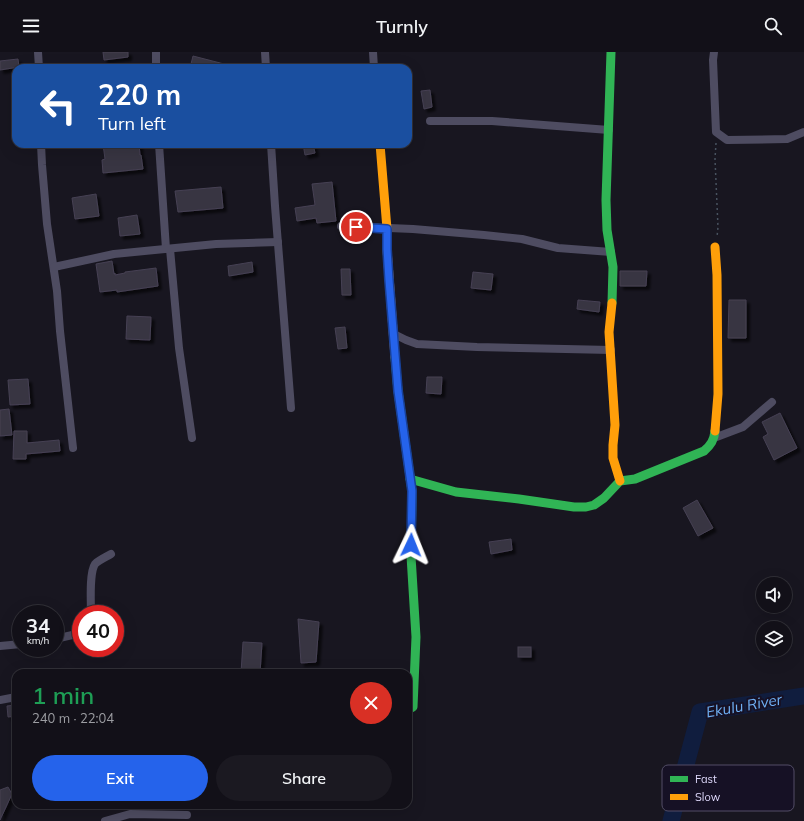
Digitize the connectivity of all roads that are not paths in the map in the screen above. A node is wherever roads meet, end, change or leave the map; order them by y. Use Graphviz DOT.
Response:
graph roads {
  1 [pos="38,52"];
  2 [pos="156,52"];
  3 [pos="264,52"];
  4 [pos="373,52"];
  5 [pos="611,52"];
  6 [pos="714,52"];
  7 [pos="39,64"];
  8 [pos="156,64"];
  9 [pos="266,64"];
  10 [pos="374,64"];
  11 [pos="430,121"];
  12 [pos="609,130"];
  13 [pos="804,132"];
  14 [pos="41,148"];
  15 [pos="159,148"];
  16 [pos="271,148"];
  17 [pos="380,148"];
  18 [pos="341,226"];
  19 [pos="387,229"];
  20 [pos="278,242"];
  21 [pos="715,247"];
  22 [pos="168,249"];
  23 [pos="611,252"];
  24 [pos="54,267"];
  25 [pos="394,334"];
  26 [pos="611,350"];
  27 [pos="772,402"];
  28 [pos="291,408"];
  29 [pos="192,438"];
  30 [pos="714,438"];
  31 [pos="73,448"];
  32 [pos="410,479"];
  33 [pos="620,481"];
  34 [pos="111,554"];
  35 [pos="90,605"];
  36 [pos="12,645"];
  37 [pos="0,646"];
  38 [pos="12,698"];
  39 [pos="0,700"];
  40 [pos="412,708"];
  41 [pos="187,815"];
  42 [pos="105,821"];
  1 -- 7 [label="street"];
  2 -- 8 [label="street"];
  3 -- 9 [label="street"];
  4 -- 10 [label="street"];
  5 -- 12 [label="street"];
  6 -- 13 [label="street"];
  11 -- 12 [label="street"];
  12 -- 23 [label="street"];
  14 -- 24 [label="street"];
  15 -- 22 [label="street"];
  16 -- 20 [label="street"];
  17 -- 19 [label="street"];
  18 -- 19 [label="street"];
  19 -- 23 [label="street"];
  19 -- 25 [label="street"];
  20 -- 22 [label="street"];
  20 -- 28 [label="street"];
  21 -- 30 [label="street"];
  22 -- 24 [label="street"];
  22 -- 29 [label="street"];
  23 -- 26 [label="street"];
  24 -- 31 [label="street"];
  25 -- 26 [label="street"];
  25 -- 32 [label="street"];
  26 -- 33 [label="street"];
  27 -- 30 [label="street"];
  30 -- 33 [label="street"];
  32 -- 33 [label="street"];
  32 -- 40 [label="street"];
  34 -- 35 [label="street"];
  36 -- 37 [label="street"];
  38 -- 39 [label="street"];
  41 -- 42 [label="street"];
}
